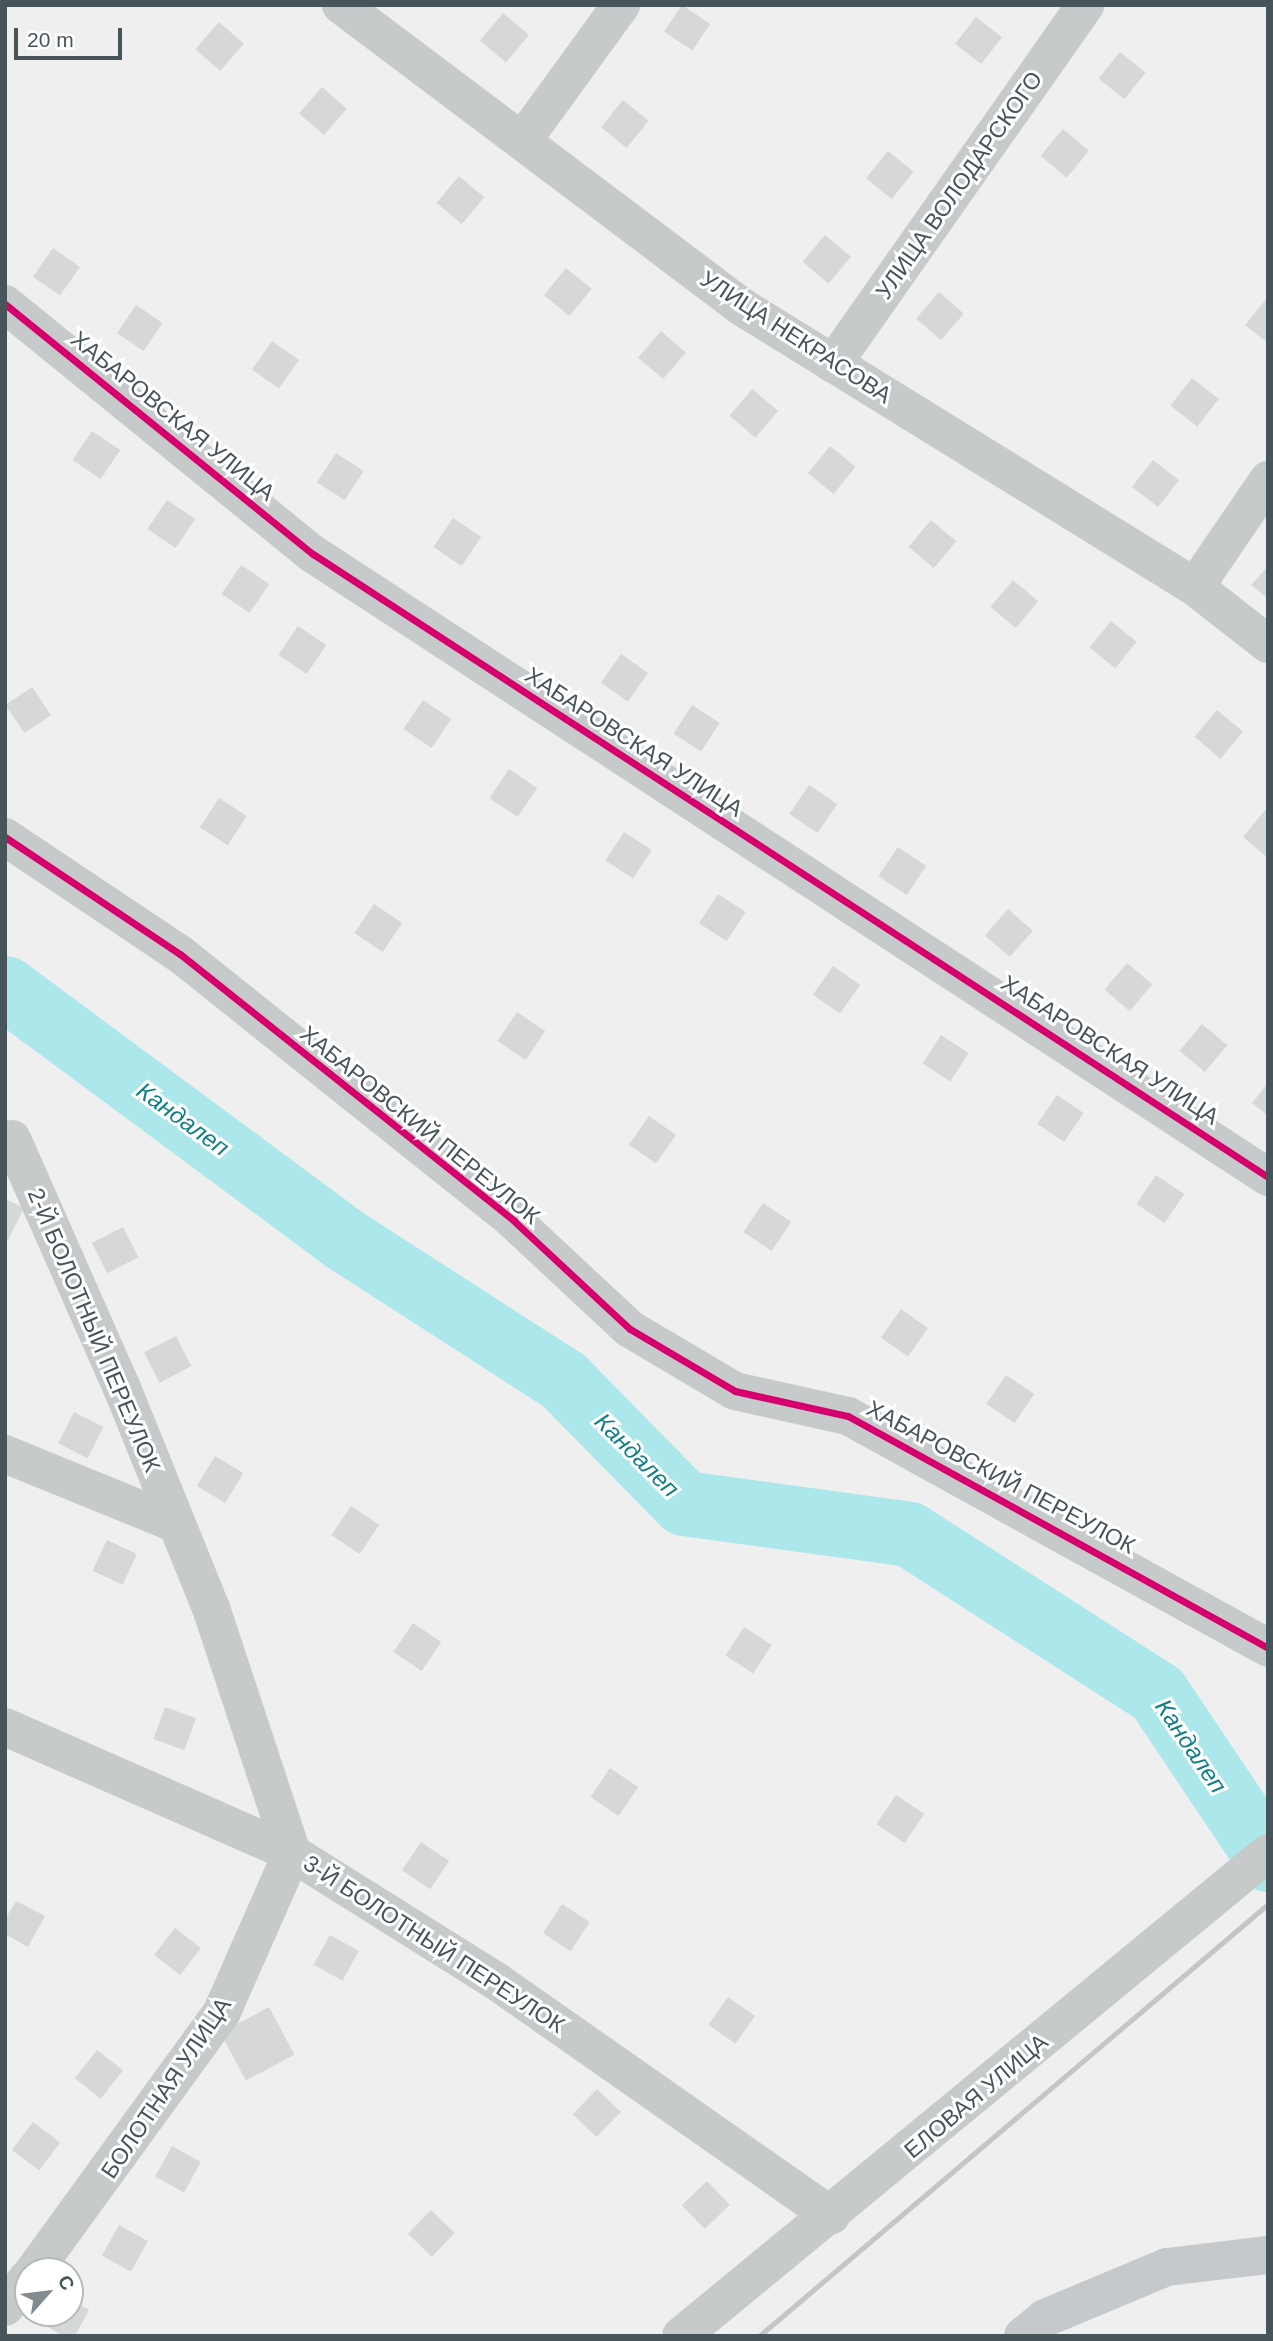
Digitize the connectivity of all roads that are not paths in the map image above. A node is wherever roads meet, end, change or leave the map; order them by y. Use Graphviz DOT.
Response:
graph roads {
  1 [pos="341,5"];
  2 [pos="621,5"];
  3 [pos="1085,5"];
  4 [pos="523,141"];
  5 [pos="5,304"];
  6 [pos="834,364"];
  7 [pos="1268,480"];
  8 [pos="1195,587"];
  9 [pos="1268,644"];
  10 [pos="5,837"];
  11 [pos="12,1139"];
  12 [pos="1268,1177"];
  13 [pos="5,1454"];
  14 [pos="173,1521"];
  15 [pos="1268,1648"];
  16 [pos="5,1727"];
  17 [pos="292,1853"];
  18 [pos="1268,1853"];
  19 [pos="831,2216"];
  20 [pos="1268,2255"];
  21 [pos="44,2257"];
  22 [pos="681,2336"];
  23 [pos="1023,2336"];
  1 -- 4 [label="street, УЛИЦА НЕКРАСОВА"];
  2 -- 4 [label="street"];
  3 -- 6 [label="street, УЛИЦА ВОЛОДАРСКОГО"];
  4 -- 6 [label="street, УЛИЦА НЕКРАСОВА"];
  5 -- 12 [label="street, ХАБАРОВСКАЯ УЛИЦА"];
  6 -- 8 [label="street, УЛИЦА НЕКРАСОВА"];
  7 -- 8 [label="street"];
  8 -- 9 [label="street, УЛИЦА НЕКРАСОВА"];
  10 -- 15 [label="street, ХАБАРОВСКИЙ ПЕРЕУЛОК"];
  11 -- 14 [label="street, 2-Й БОЛОТНЫЙ ПЕРЕУЛОК"];
  13 -- 14 [label="street, 2-Й БОЛОТНЫЙ ПЕРЕУЛОК"];
  14 -- 17 [label="street, 2-Й БОЛОТНЫЙ ПЕРЕУЛОК"];
  16 -- 17 [label="street, 3-Й БОЛОТНЫЙ ПЕРЕУЛОК"];
  17 -- 19 [label="street, 3-Й БОЛОТНЫЙ ПЕРЕУЛОК"];
  17 -- 21 [label="street, БОЛОТНАЯ УЛИЦА"];
  18 -- 19 [label="street, ЕЛОВАЯ УЛИЦА"];
  19 -- 22 [label="street, ЕЛОВАЯ УЛИЦА"];
  20 -- 23 [label="main road"];
}
